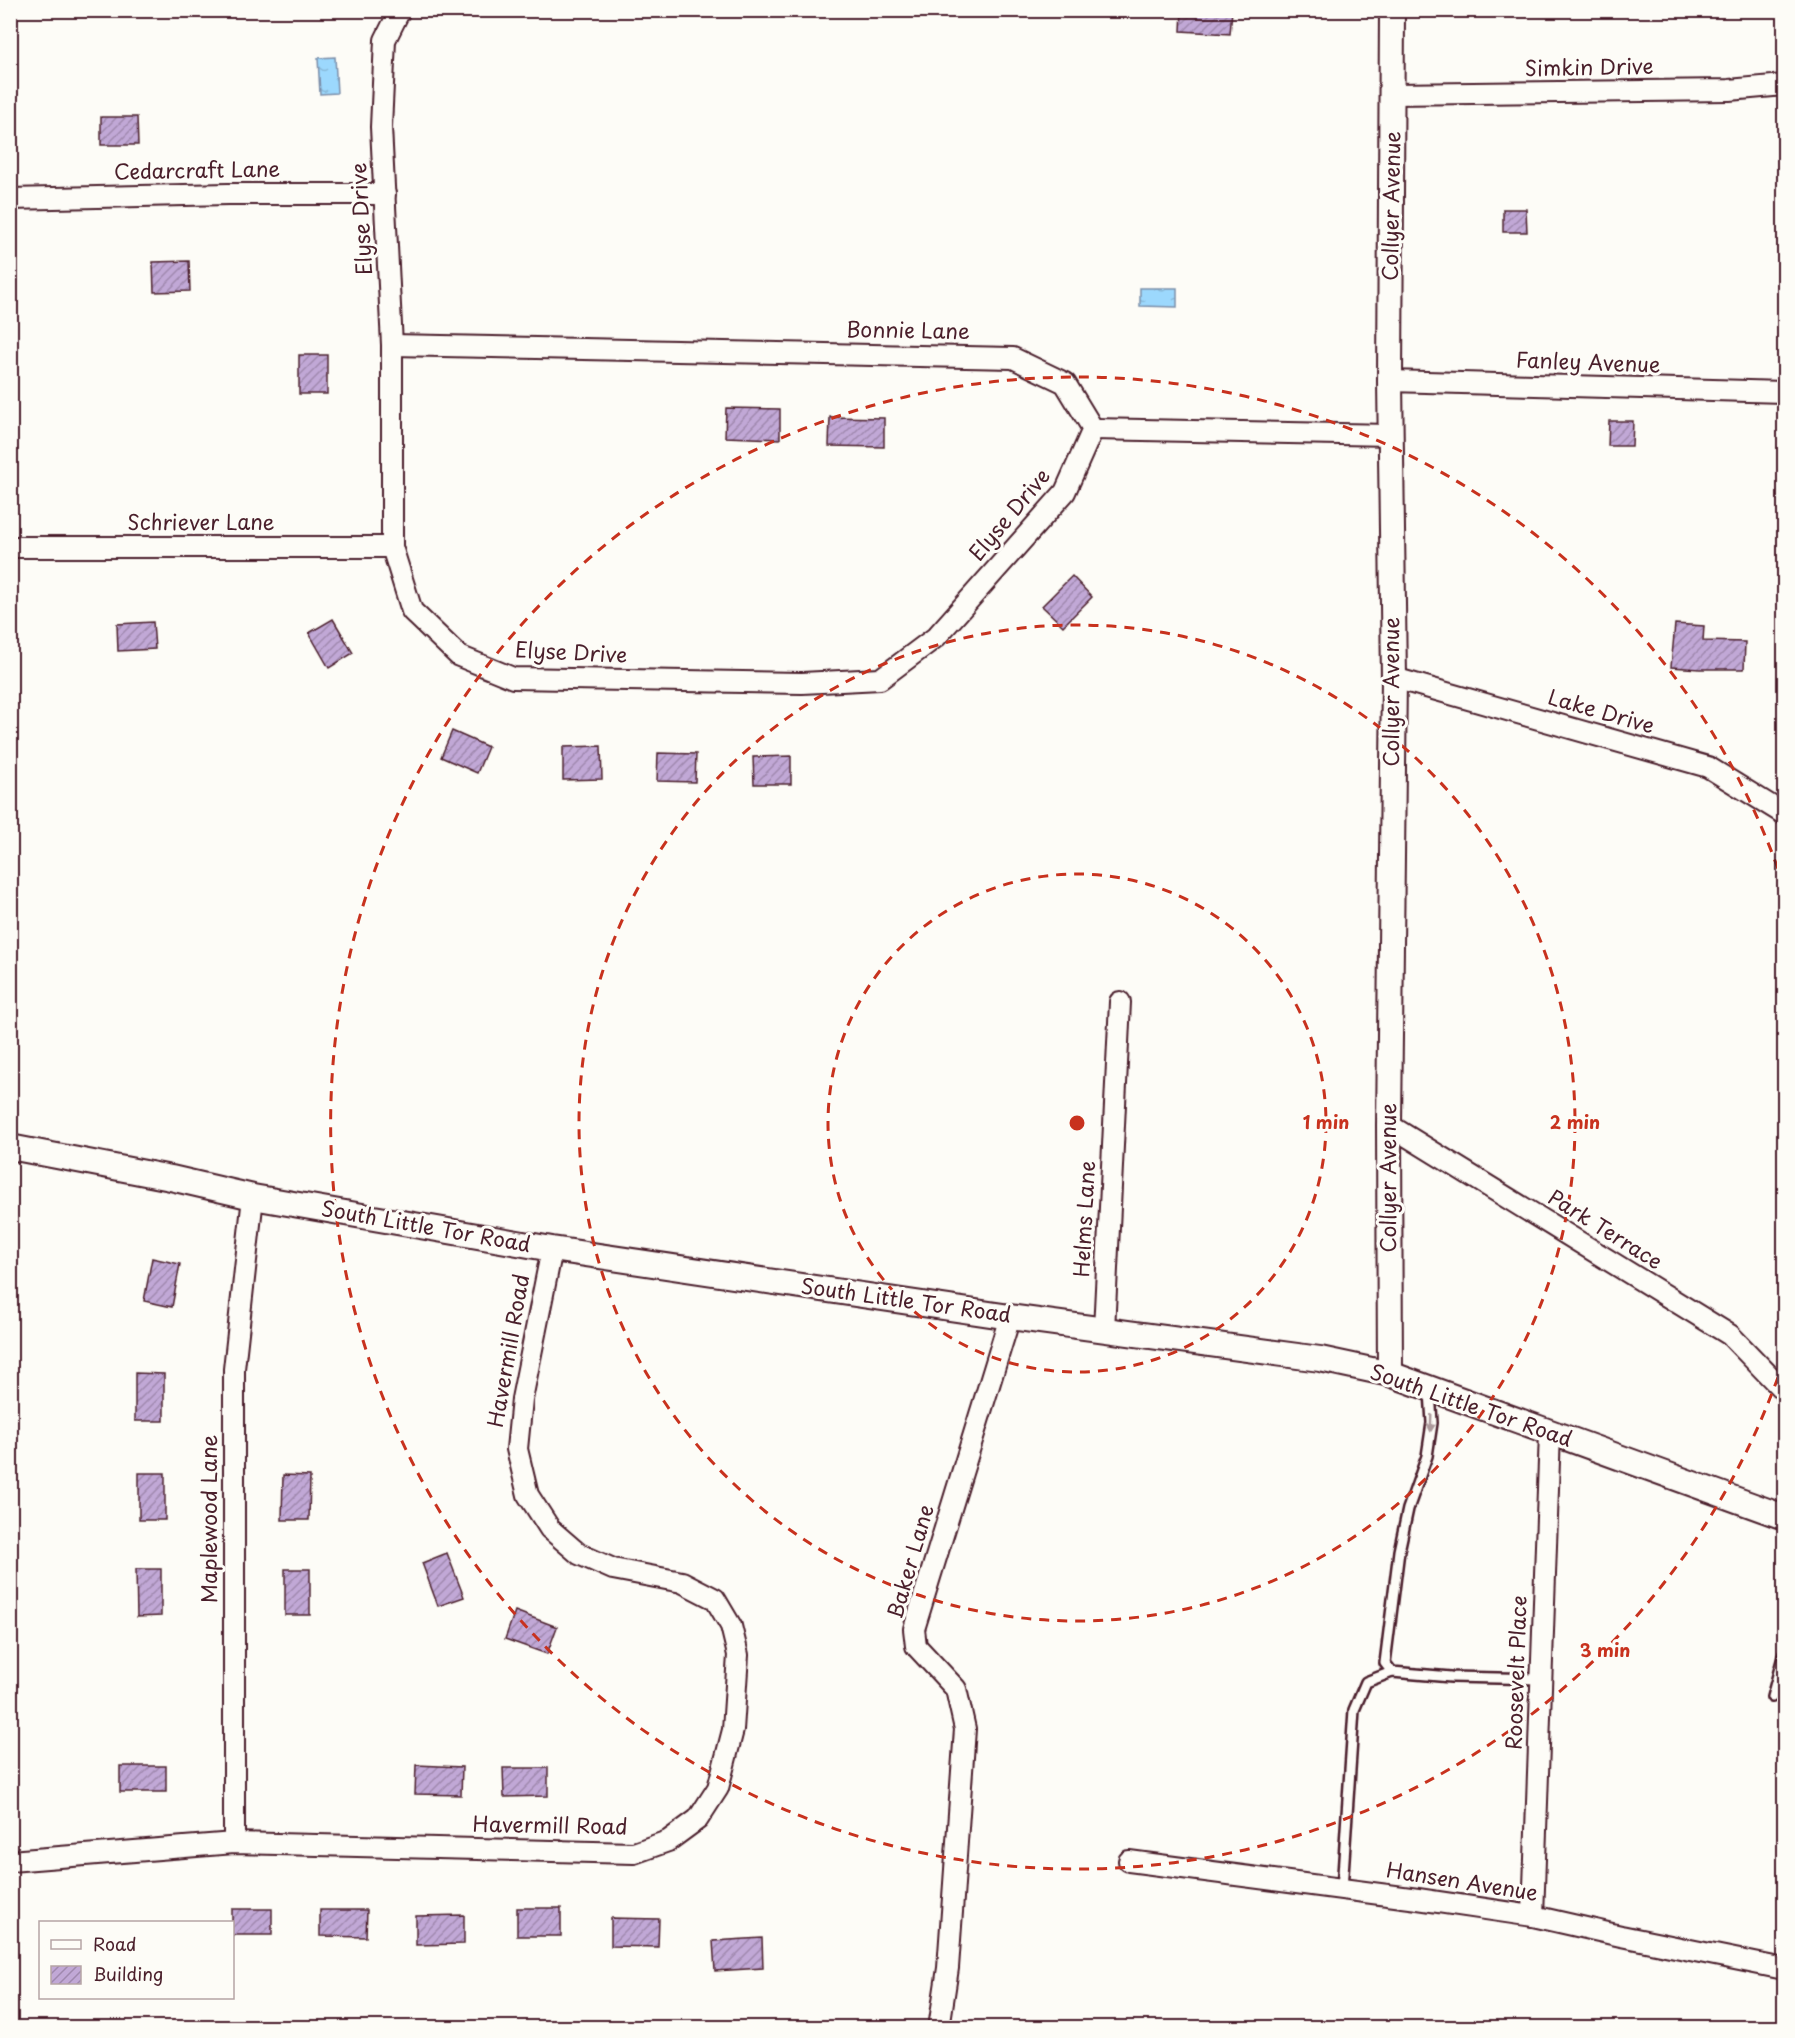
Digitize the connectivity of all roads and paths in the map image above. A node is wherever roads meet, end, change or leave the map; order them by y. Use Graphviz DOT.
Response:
graph roads {
  1 [pos="400,10"];
  2 [pos="1392,10"];
  3 [pos="1785,85"];
  4 [pos="1393,94"];
  5 [pos="384,194"];
  6 [pos="10,199"];
  7 [pos="392,345"];
  8 [pos="1390,381"];
  9 [pos="1785,392"];
  10 [pos="1093,429"];
  11 [pos="1391,435"];
  12 [pos="10,547"];
  13 [pos="392,547"];
  14 [pos="1394,678"];
  15 [pos="1785,814"];
  16 [pos="1120,1002"];
  17 [pos="1389,1125"];
  18 [pos="10,1148"];
  19 [pos="253,1197"];
  20 [pos="552,1249"];
  21 [pos="1010,1317"];
  22 [pos="1104,1330"];
  23 [pos="1390,1374"];
  24 [pos="1430,1389"];
  25 [pos="1785,1391"];
  26 [pos="1550,1432"];
  27 [pos="1785,1517"];
  28 [pos="1785,1653"];
  29 [pos="1392,1672"];
  30 [pos="1541,1679"];
  31 [pos="1772,1697"];
  32 [pos="234,1843"];
  33 [pos="1129,1860"];
  34 [pos="10,1861"];
  35 [pos="1342,1888"];
  36 [pos="1533,1916"];
  37 [pos="1785,1969"];
  38 [pos="939,2028"];
  1 -- 5 [label="street, Elyse Drive"];
  2 -- 4 [label="street, Collyer Avenue"];
  3 -- 4 [label="street, Simkin Drive"];
  4 -- 8 [label="street, Collyer Avenue"];
  5 -- 6 [label="street, Cedarcraft Lane"];
  5 -- 7 [label="street, Elyse Drive"];
  7 -- 10 [label="street, Bonnie Lane"];
  7 -- 13 [label="street, Elyse Drive"];
  8 -- 9 [label="street, Fanley Avenue"];
  8 -- 11 [label="street, Collyer Avenue"];
  10 -- 11 [label="street"];
  10 -- 13 [label="street, Elyse Drive"];
  11 -- 14 [label="street, Collyer Avenue"];
  12 -- 13 [label="street, Schriever Lane"];
  14 -- 15 [label="street, Lake Drive"];
  14 -- 17 [label="street, Collyer Avenue"];
  16 -- 22 [label="street, Helms Lane"];
  17 -- 23 [label="street, Collyer Avenue"];
  17 -- 25 [label="street, Park Terrace"];
  18 -- 19 [label="street, South Little Tor Road"];
  19 -- 20 [label="street, South Little Tor Road"];
  19 -- 32 [label="street, Maplewood Lane"];
  20 -- 21 [label="street, South Little Tor Road"];
  20 -- 32 [label="street, Havermill Road"];
  21 -- 22 [label="street, South Little Tor Road"];
  21 -- 38 [label="street, Baker Lane"];
  22 -- 23 [label="street, South Little Tor Road"];
  23 -- 24 [label="street, South Little Tor Road"];
  24 -- 26 [label="street, South Little Tor Road"];
  24 -- 29 [label="lane, one-way"];
  26 -- 27 [label="street, South Little Tor Road"];
  26 -- 30 [label="street, Roosevelt Place"];
  28 -- 31 [label="lane"];
  29 -- 30 [label="lane"];
  29 -- 35 [label="lane"];
  30 -- 36 [label="street, Roosevelt Place"];
  32 -- 34 [label="street, Havermill Road"];
  33 -- 35 [label="street, Hansen Avenue"];
  35 -- 36 [label="street, Hansen Avenue"];
  36 -- 37 [label="street, Hansen Avenue"];
}
